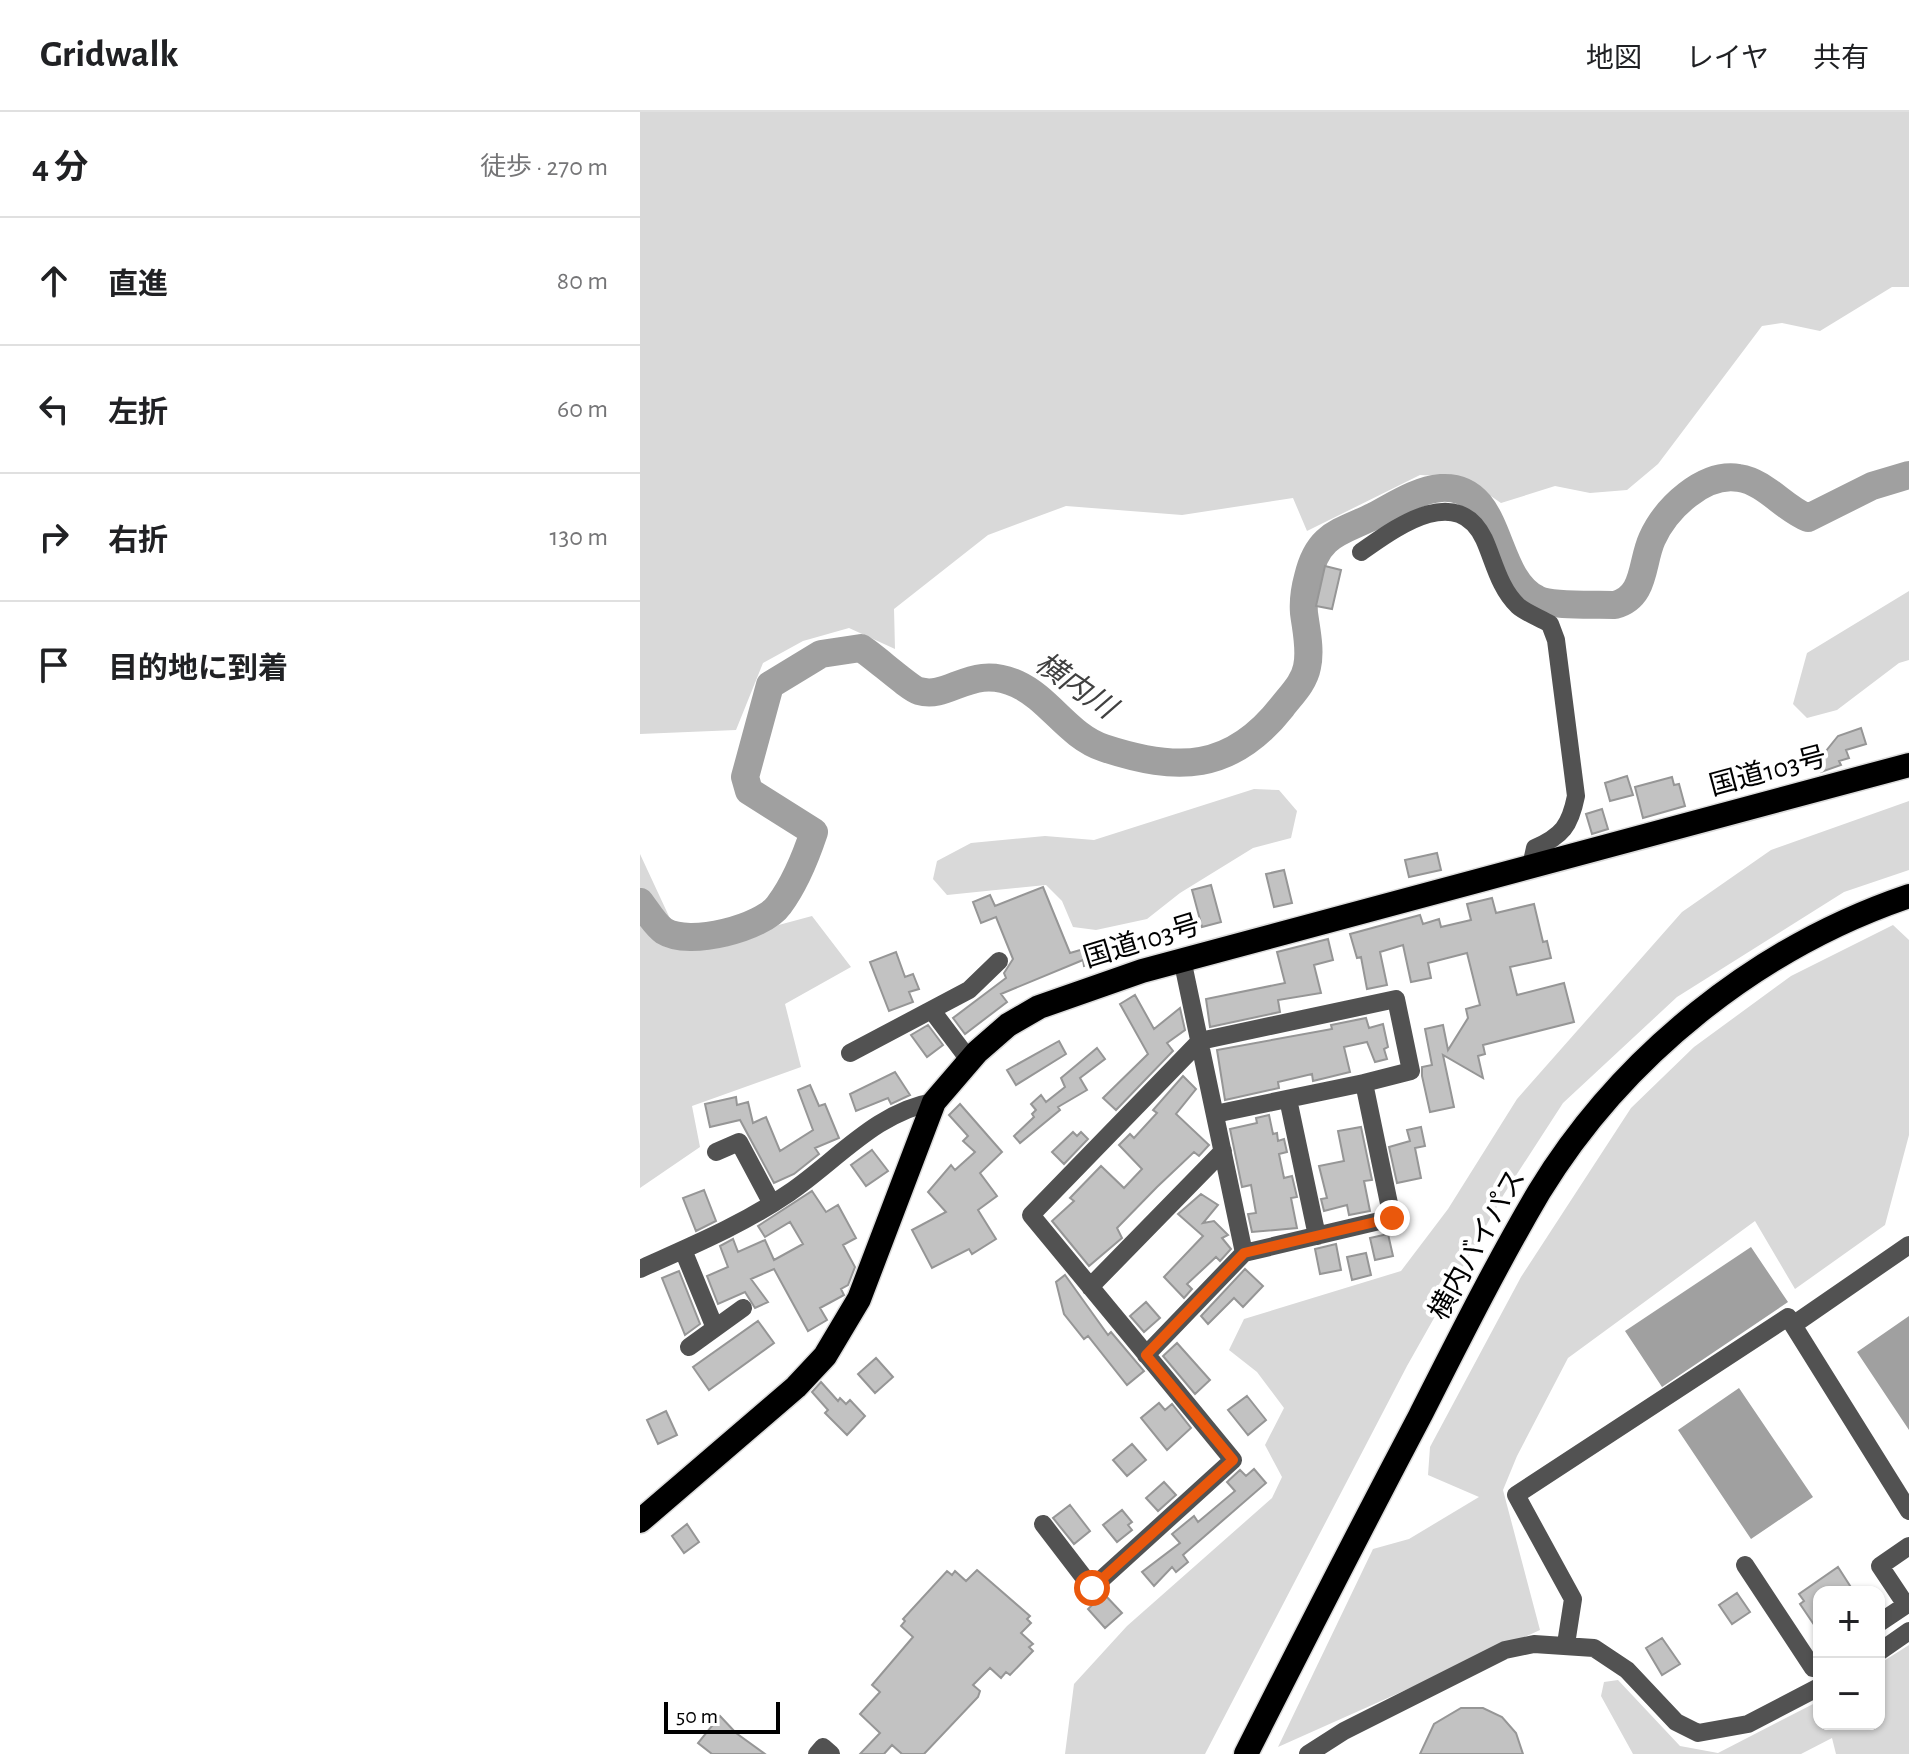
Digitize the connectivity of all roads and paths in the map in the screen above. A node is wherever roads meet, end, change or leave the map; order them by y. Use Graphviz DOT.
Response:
graph roads {
  1 [pos="1361,552"];
  2 [pos="1909,765"];
  3 [pos="1531,866"];
  4 [pos="1906,901"];
  5 [pos="1182,959"];
  6 [pos="999,961"];
  7 [pos="933,1012"];
  8 [pos="1200,1041"];
  9 [pos="850,1053"];
  10 [pos="970,1061"];
  11 [pos="1364,1083"];
  12 [pos="1288,1099"];
  13 [pos="934,1102"];
  14 [pos="1215,1114"];
  15 [pos="1223,1151"];
  16 [pos="716,1152"];
  17 [pos="772,1204"];
  18 [pos="1317,1236"];
  19 [pos="1909,1245"];
  20 [pos="683,1250"];
  21 [pos="1244,1253"];
  22 [pos="640,1269"];
  23 [pos="1090,1287"];
  24 [pos="743,1308"];
  25 [pos="1793,1325"];
  26 [pos="715,1328"];
  27 [pos="689,1347"];
  28 [pos="1146,1355"];
  29 [pos="1909,1511"];
  30 [pos="640,1521"];
  31 [pos="1043,1524"];
  32 [pos="1909,1546"];
  33 [pos="1745,1565"];
  34 [pos="1885,1619"];
  35 [pos="1909,1631"];
  36 [pos="1566,1644"];
  37 [pos="1885,1648"];
  38 [pos="1813,1668"];
  39 [pos="1813,1690"];
  40 [pos="817,1754"];
  41 [pos="831,1754"];
  42 [pos="1246,1754"];
  43 [pos="1308,1754"];
  1 -- 3 [label="street"];
  2 -- 3 [label="highway, 国道103号"];
  3 -- 5 [label="highway, 国道103号"];
  4 -- 42 [label="highway, 横内バイパス"];
  5 -- 8 [label="street"];
  5 -- 10 [label="highway, 国道103号"];
  6 -- 7 [label="street"];
  7 -- 9 [label="street"];
  7 -- 10 [label="street"];
  8 -- 11 [label="street"];
  8 -- 14 [label="street"];
  8 -- 23 [label="street"];
  10 -- 13 [label="highway, 国道103号"];
  11 -- 12 [label="street"];
  11 -- 18 [label="street"];
  12 -- 14 [label="street"];
  12 -- 18 [label="street"];
  13 -- 17 [label="street"];
  13 -- 30 [label="highway, 国道103号"];
  14 -- 15 [label="street"];
  15 -- 21 [label="street"];
  15 -- 23 [label="street"];
  16 -- 17 [label="street"];
  17 -- 20 [label="street"];
  18 -- 21 [label="street"];
  19 -- 25 [label="street"];
  20 -- 22 [label="street"];
  20 -- 26 [label="street"];
  21 -- 28 [label="street"];
  23 -- 28 [label="street"];
  24 -- 26 [label="street"];
  25 -- 29 [label="street"];
  25 -- 36 [label="street"];
  26 -- 27 [label="street"];
  28 -- 31 [label="street"];
  32 -- 34 [label="street"];
  33 -- 38 [label="street"];
  35 -- 37 [label="street"];
  36 -- 39 [label="street"];
  36 -- 43 [label="street"];
  40 -- 41 [label="street"];
}
